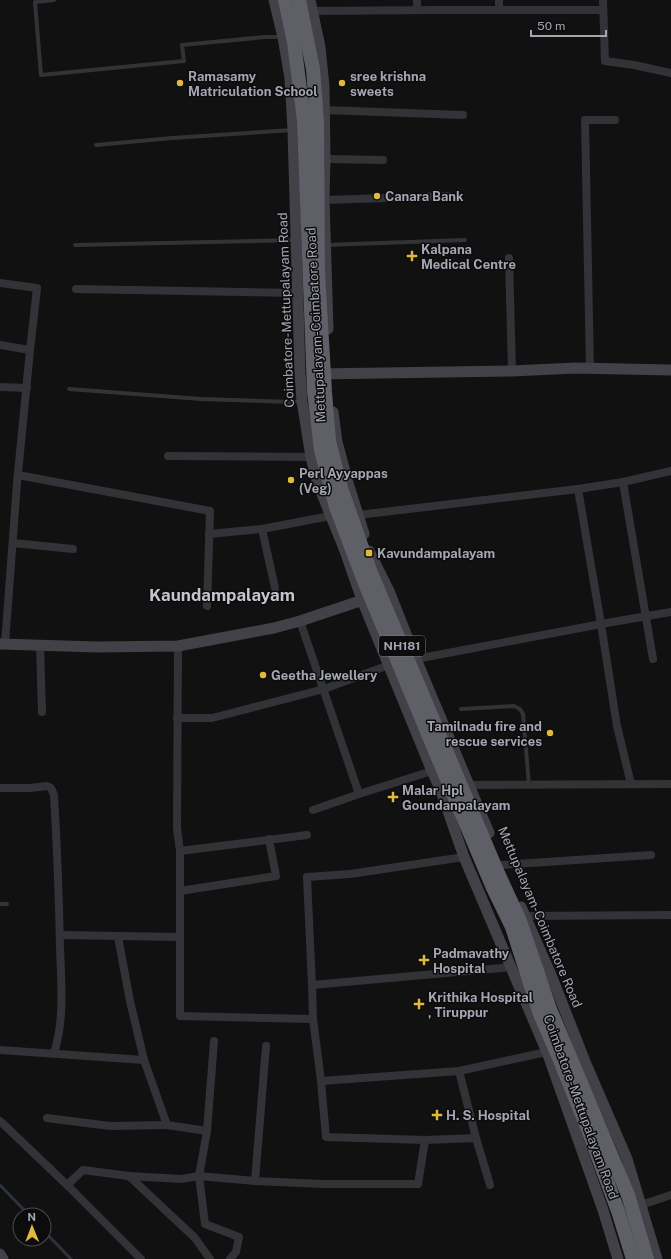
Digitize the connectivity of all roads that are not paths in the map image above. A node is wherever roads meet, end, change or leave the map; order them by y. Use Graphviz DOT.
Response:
graph roads {
  1 [pos="54,0"];
  2 [pos="274,0"];
  3 [pos="285,0"];
  4 [pos="300,0"];
  5 [pos="310,0"];
  6 [pos="417,0"];
  7 [pos="499,0"];
  8 [pos="603,0"];
  9 [pos="417,10"];
  10 [pos="499,10"];
  11 [pos="604,10"];
  12 [pos="313,11"];
  13 [pos="283,37"];
  14 [pos="671,73"];
  15 [pos="324,110"];
  16 [pos="463,115"];
  17 [pos="614,120"];
  18 [pos="293,130"];
  19 [pos="96,145"];
  20 [pos="326,159"];
  21 [pos="383,160"];
  22 [pos="449,196"];
  23 [pos="324,200"];
  24 [pos="297,240"];
  25 [pos="465,240"];
  26 [pos="75,245"];
  27 [pos="326,245"];
  28 [pos="510,258"];
  29 [pos="0,283"];
  30 [pos="76,289"];
  31 [pos="298,292"];
  32 [pos="0,345"];
  33 [pos="30,350"];
  34 [pos="590,369"];
  35 [pos="671,370"];
  36 [pos="512,371"];
  37 [pos="300,373"];
  38 [pos="330,374"];
  39 [pos="0,387"];
  40 [pos="27,388"];
  41 [pos="69,389"];
  42 [pos="302,401"];
  43 [pos="168,456"];
  44 [pos="311,457"];
  45 [pos="671,471"];
  46 [pos="18,475"];
  47 [pos="623,482"];
  48 [pos="578,489"];
  49 [pos="358,515"];
  50 [pos="330,516"];
  51 [pos="262,530"];
  52 [pos="209,534"];
  53 [pos="13,543"];
  54 [pos="73,549"];
  55 [pos="275,588"];
  56 [pos="390,591"];
  57 [pos="362,600"];
  58 [pos="207,606"];
  59 [pos="671,612"];
  60 [pos="645,616"];
  61 [pos="300,621"];
  62 [pos="601,624"];
  63 [pos="3,644"];
  64 [pos="40,645"];
  65 [pos="178,646"];
  66 [pos="416,659"];
  67 [pos="653,659"];
  68 [pos="389,665"];
  69 [pos="324,689"];
  70 [pos="461,710"];
  71 [pos="42,712"];
  72 [pos="177,718"];
  73 [pos="432,771"];
  74 [pos="631,784"];
  75 [pos="671,784"];
  76 [pos="468,785"];
  77 [pos="529,785"];
  78 [pos="0,788"];
  79 [pos="359,794"];
  80 [pos="313,810"];
  81 [pos="307,834"];
  82 [pos="269,839"];
  83 [pos="180,851"];
  84 [pos="651,855"];
  85 [pos="464,857"];
  86 [pos="502,865"];
  87 [pos="180,891"];
  88 [pos="0,904"];
  89 [pos="7,904"];
  90 [pos="671,915"];
  91 [pos="525,916"];
  92 [pos="60,935"];
  93 [pos="118,937"];
  94 [pos="180,937"];
  95 [pos="512,967"];
  96 [pos="312,985"];
  97 [pos="313,1019"];
  98 [pos="214,1041"];
  99 [pos="579,1044"];
  100 [pos="266,1046"];
  101 [pos="0,1050"];
  102 [pos="547,1052"];
  103 [pos="54,1053"];
  104 [pos="144,1060"];
  105 [pos="459,1071"];
  106 [pos="321,1081"];
  107 [pos="47,1118"];
  108 [pos="0,1121"];
  109 [pos="167,1125"];
  110 [pos="207,1131"];
  111 [pos="476,1138"];
  112 [pos="425,1140"];
  113 [pos="129,1176"];
  114 [pos="199,1176"];
  115 [pos="255,1181"];
  116 [pos="67,1185"];
  117 [pos="490,1185"];
  118 [pos="671,1195"];
  119 [pos="640,1205"];
  120 [pos="0,1254"];
  121 [pos="3,1259"];
  122 [pos="140,1259"];
  123 [pos="210,1259"];
  124 [pos="230,1259"];
  125 [pos="618,1259"];
  126 [pos="633,1259"];
  127 [pos="647,1259"];
  128 [pos="657,1259"];
  1 -- 13 [label="lane"];
  2 -- 13 [label="main road, Coimbatore-Mettupalayam Road"];
  3 -- 126 [label="highway, NH181, bridge"];
  4 -- 127 [label="highway, NH181, bridge"];
  5 -- 12 [label="main road, Mettupalayam-Coimbatore Road"];
  6 -- 9 [label="street"];
  7 -- 10 [label="street"];
  8 -- 11 [label="street"];
  9 -- 10 [label="street"];
  9 -- 12 [label="street"];
  10 -- 11 [label="street"];
  11 -- 14 [label="street"];
  12 -- 15 [label="main road, Mettupalayam-Coimbatore Road"];
  13 -- 18 [label="main road, Coimbatore-Mettupalayam Road"];
  15 -- 16 [label="street"];
  15 -- 20 [label="main road, Mettupalayam-Coimbatore Road"];
  17 -- 34 [label="street"];
  18 -- 19 [label="lane"];
  18 -- 24 [label="main road, Coimbatore-Mettupalayam Road"];
  20 -- 21 [label="street"];
  20 -- 23 [label="main road, Mettupalayam-Coimbatore Road"];
  22 -- 23 [label="street"];
  23 -- 27 [label="main road, Mettupalayam-Coimbatore Road"];
  24 -- 26 [label="lane"];
  24 -- 27 [label="lane"];
  24 -- 31 [label="main road, Coimbatore-Mettupalayam Road"];
  25 -- 27 [label="lane"];
  27 -- 38 [label="main road, Mettupalayam-Coimbatore Road"];
  28 -- 36 [label="street"];
  29 -- 33 [label="street"];
  30 -- 31 [label="street"];
  31 -- 37 [label="main road, Coimbatore-Mettupalayam Road"];
  32 -- 33 [label="street"];
  33 -- 40 [label="street"];
  34 -- 35 [label="main road"];
  34 -- 36 [label="main road"];
  36 -- 38 [label="main road"];
  37 -- 38 [label="main road"];
  37 -- 42 [label="main road, Coimbatore-Mettupalayam Road"];
  38 -- 49 [label="main road, Mettupalayam-Coimbatore Road"];
  39 -- 40 [label="street"];
  40 -- 46 [label="street"];
  41 -- 42 [label="lane"];
  42 -- 44 [label="main road, Coimbatore-Mettupalayam Road"];
  43 -- 44 [label="street"];
  44 -- 50 [label="main road, Coimbatore-Mettupalayam Road"];
  45 -- 47 [label="street"];
  46 -- 52 [label="street"];
  46 -- 53 [label="street"];
  47 -- 48 [label="street"];
  47 -- 60 [label="street"];
  48 -- 49 [label="street"];
  48 -- 62 [label="street"];
  49 -- 56 [label="main road, Mettupalayam-Coimbatore Road"];
  50 -- 51 [label="street"];
  50 -- 57 [label="main road, Coimbatore-Mettupalayam Road"];
  51 -- 52 [label="street"];
  51 -- 55 [label="street"];
  52 -- 58 [label="street"];
  53 -- 54 [label="street"];
  53 -- 63 [label="street"];
  56 -- 57 [label="main road"];
  56 -- 66 [label="main road, Mettupalayam-Coimbatore Road"];
  57 -- 61 [label="main road"];
  57 -- 68 [label="main road, Coimbatore-Mettupalayam Road"];
  59 -- 60 [label="street"];
  60 -- 62 [label="street"];
  60 -- 67 [label="street"];
  61 -- 65 [label="main road"];
  61 -- 69 [label="street"];
  62 -- 66 [label="street"];
  62 -- 74 [label="street"];
  63 -- 64 [label="main road"];
  64 -- 65 [label="main road"];
  64 -- 71 [label="street"];
  65 -- 72 [label="street"];
  66 -- 76 [label="main road, Mettupalayam-Coimbatore Road"];
  68 -- 69 [label="street"];
  68 -- 73 [label="main road, Coimbatore-Mettupalayam Road"];
  69 -- 72 [label="street"];
  69 -- 79 [label="street"];
  70 -- 77 [label="lane"];
  72 -- 83 [label="street"];
  73 -- 79 [label="street"];
  73 -- 85 [label="main road, Coimbatore-Mettupalayam Road"];
  74 -- 75 [label="street"];
  74 -- 77 [label="street"];
  76 -- 77 [label="street"];
  76 -- 86 [label="main road, Mettupalayam-Coimbatore Road"];
  78 -- 92 [label="street"];
  79 -- 80 [label="street"];
  81 -- 82 [label="street"];
  82 -- 83 [label="street"];
  82 -- 87 [label="street"];
  83 -- 87 [label="street"];
  84 -- 86 [label="street"];
  85 -- 95 [label="main road, Coimbatore-Mettupalayam Road"];
  85 -- 96 [label="street"];
  86 -- 91 [label="main road, Mettupalayam-Coimbatore Road"];
  87 -- 94 [label="street"];
  88 -- 89 [label="lane"];
  90 -- 91 [label="street"];
  91 -- 99 [label="main road, Mettupalayam-Coimbatore Road"];
  92 -- 93 [label="street"];
  92 -- 103 [label="street"];
  93 -- 94 [label="street"];
  93 -- 104 [label="street"];
  94 -- 97 [label="street"];
  95 -- 96 [label="street"];
  95 -- 102 [label="main road, Coimbatore-Mettupalayam Road"];
  96 -- 97 [label="street"];
  97 -- 106 [label="street"];
  98 -- 110 [label="street"];
  99 -- 102 [label="street"];
  99 -- 119 [label="main road, Mettupalayam-Coimbatore Road"];
  100 -- 115 [label="street"];
  101 -- 103 [label="street"];
  102 -- 105 [label="street"];
  102 -- 125 [label="main road, Coimbatore-Mettupalayam Road"];
  103 -- 104 [label="street"];
  104 -- 109 [label="street"];
  105 -- 106 [label="street"];
  105 -- 111 [label="street"];
  106 -- 112 [label="street"];
  107 -- 109 [label="street"];
  108 -- 116 [label="street"];
  109 -- 110 [label="street"];
  110 -- 114 [label="street"];
  111 -- 112 [label="street"];
  111 -- 117 [label="street"];
  112 -- 115 [label="street"];
  113 -- 114 [label="street"];
  113 -- 116 [label="street"];
  113 -- 123 [label="street"];
  114 -- 115 [label="street"];
  114 -- 124 [label="street"];
  116 -- 122 [label="street"];
  118 -- 119 [label="street"];
  119 -- 128 [label="main road, Mettupalayam-Coimbatore Road"];
  120 -- 121 [label="main road"];
}
